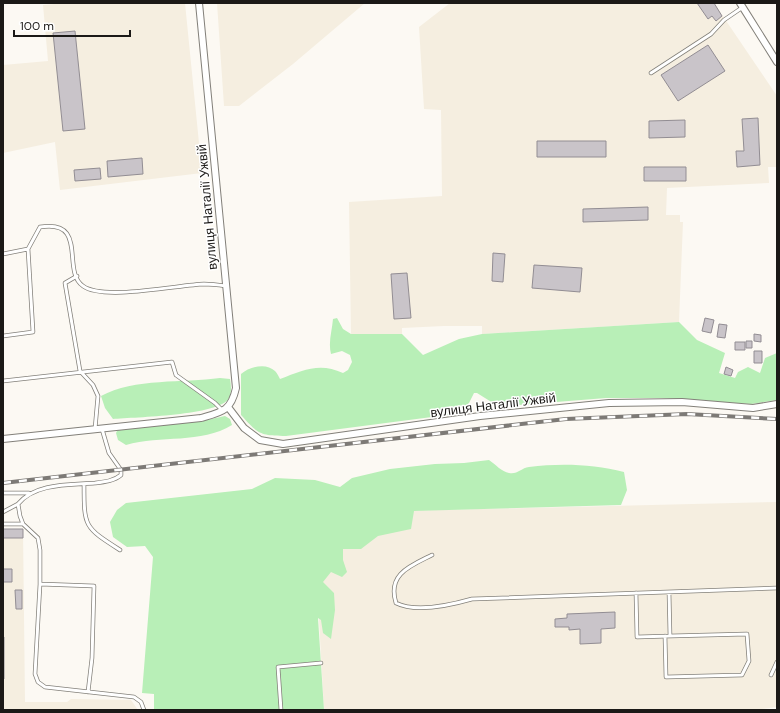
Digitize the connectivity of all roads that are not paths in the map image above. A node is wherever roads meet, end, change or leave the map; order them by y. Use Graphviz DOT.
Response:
graph roads {
  1 [pos="199,3"];
  2 [pos="741,5"];
  3 [pos="777,62"];
  4 [pos="651,73"];
  5 [pos="28,249"];
  6 [pos="3,254"];
  7 [pos="76,276"];
  8 [pos="226,286"];
  9 [pos="3,336"];
  10 [pos="80,371"];
  11 [pos="3,381"];
  12 [pos="777,404"];
  13 [pos="226,409"];
  14 [pos="102,427"];
  15 [pos="95,428"];
  16 [pos="3,439"];
  17 [pos="84,484"];
  18 [pos="3,492"];
  19 [pos="29,493"];
  20 [pos="18,504"];
  21 [pos="3,512"];
  22 [pos="3,524"];
  23 [pos="23,524"];
  24 [pos="120,550"];
  25 [pos="432,555"];
  26 [pos="40,584"];
  27 [pos="777,588"];
  28 [pos="669,592"];
  29 [pos="636,593"];
  30 [pos="665,636"];
  31 [pos="670,636"];
  32 [pos="777,662"];
  33 [pos="321,663"];
  34 [pos="771,674"];
  35 [pos="88,692"];
  36 [pos="144,710"];
  37 [pos="281,710"];
  1 -- 8 [label="street, вулиця Наталії Ужвій"];
  2 -- 3 [label="street"];
  2 -- 4 [label="lane"];
  5 -- 6 [label="lane"];
  5 -- 7 [label="lane"];
  5 -- 9 [label="lane"];
  7 -- 8 [label="lane"];
  7 -- 10 [label="lane"];
  8 -- 13 [label="street, вулиця Наталії Ужвій"];
  10 -- 11 [label="lane"];
  10 -- 13 [label="lane"];
  10 -- 15 [label="lane"];
  12 -- 13 [label="street, вулиця Наталії Ужвій"];
  13 -- 14 [label="street"];
  14 -- 15 [label="street"];
  14 -- 17 [label="lane"];
  15 -- 16 [label="street"];
  17 -- 19 [label="lane"];
  17 -- 24 [label="lane"];
  18 -- 19 [label="lane"];
  19 -- 20 [label="lane"];
  20 -- 21 [label="lane"];
  20 -- 23 [label="lane"];
  22 -- 23 [label="lane"];
  23 -- 26 [label="lane"];
  25 -- 29 [label="lane"];
  26 -- 35 [label="lane"];
  26 -- 35 [label="lane"];
  27 -- 28 [label="lane"];
  28 -- 29 [label="lane"];
  28 -- 31 [label="lane"];
  29 -- 30 [label="lane"];
  30 -- 31 [label="lane"];
  30 -- 31 [label="lane"];
  32 -- 34 [label="lane"];
  33 -- 37 [label="lane"];
  35 -- 36 [label="lane"];
}
